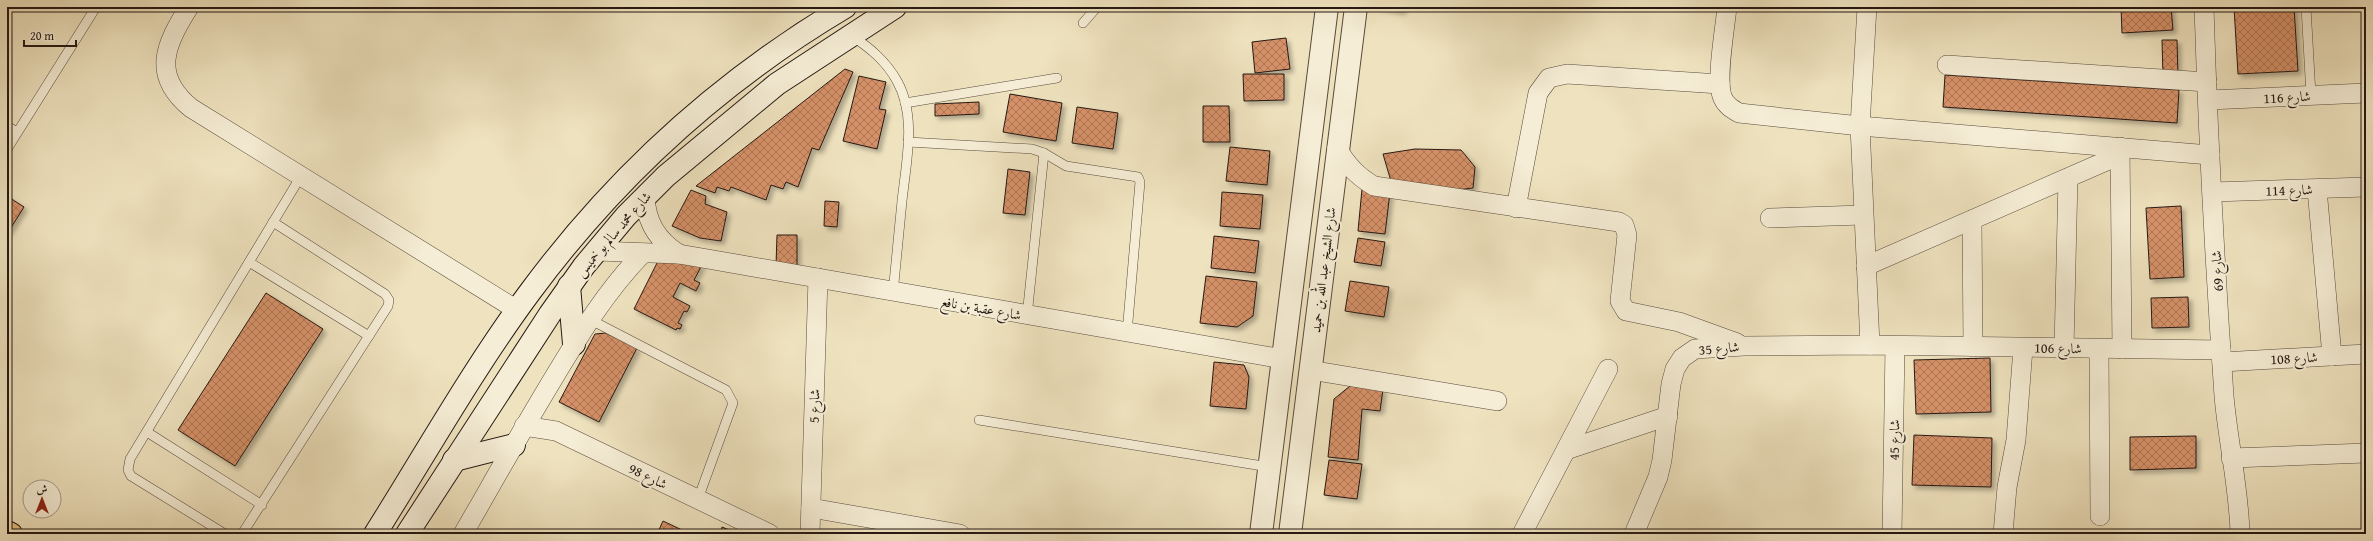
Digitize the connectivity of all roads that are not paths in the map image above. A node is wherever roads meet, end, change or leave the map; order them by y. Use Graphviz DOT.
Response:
graph roads {
  1 [pos="96,7"];
  2 [pos="189,7"];
  3 [pos="845,7"];
  4 [pos="895,7"];
  5 [pos="1097,7"];
  6 [pos="1326,7"];
  7 [pos="1356,7"];
  8 [pos="1727,7"];
  9 [pos="1867,7"];
  10 [pos="2204,7"];
  11 [pos="2306,7"];
  12 [pos="1083,24"];
  13 [pos="850,36"];
  14 [pos="1947,65"];
  15 [pos="1057,78"];
  16 [pos="2207,82"];
  17 [pos="1720,84"];
  18 [pos="2366,93"];
  19 [pos="2311,95"];
  20 [pos="2208,100"];
  21 [pos="905,103"];
  22 [pos="7,126"];
  23 [pos="1860,126"];
  24 [pos="17,132"];
  25 [pos="908,142"];
  26 [pos="1337,148"];
  27 [pos="7,149"];
  28 [pos="2120,151"];
  29 [pos="1044,153"];
  30 [pos="2210,154"];
  31 [pos="301,176"];
  32 [pos="2068,178"];
  33 [pos="2366,187"];
  34 [pos="2317,189"];
  35 [pos="2213,192"];
  36 [pos="645,196"];
  37 [pos="1516,208"];
  38 [pos="1863,215"];
  39 [pos="1770,218"];
  40 [pos="1972,220"];
  41 [pos="273,222"];
  42 [pos="597,251"];
  43 [pos="643,253"];
  44 [pos="679,254"];
  45 [pos="249,262"];
  46 [pos="1866,266"];
  47 [pos="818,278"];
  48 [pos="569,286"];
  49 [pos="893,292"];
  50 [pos="517,310"];
  51 [pos="1028,316"];
  52 [pos="589,319"];
  53 [pos="1127,332"];
  54 [pos="369,336"];
  55 [pos="574,344"];
  56 [pos="1870,345"];
  57 [pos="1744,346"];
  58 [pos="1895,346"];
  59 [pos="1973,347"];
  60 [pos="2023,348"];
  61 [pos="2064,348"];
  62 [pos="2099,349"];
  63 [pos="2122,349"];
  64 [pos="2366,354"];
  65 [pos="2221,356"];
  66 [pos="2332,356"];
  67 [pos="1283,359"];
  68 [pos="1608,369"];
  69 [pos="1310,370"];
  70 [pos="1497,401"];
  71 [pos="1668,416"];
  72 [pos="979,420"];
  73 [pos="147,432"];
  74 [pos="519,435"];
  75 [pos="1566,450"];
  76 [pos="2366,453"];
  77 [pos="2231,458"];
  78 [pos="454,460"];
  79 [pos="1269,467"];
  80 [pos="698,499"];
  81 [pos="262,505"];
  82 [pos="811,508"];
  83 [pos="2100,516"];
  84 [pos="7,532"];
  85 [pos="11,534"];
  86 [pos="225,534"];
  87 [pos="242,534"];
  88 [pos="375,534"];
  89 [pos="407,534"];
  90 [pos="463,534"];
  91 [pos="770,534"];
  92 [pos="810,534"];
  93 [pos="960,534"];
  94 [pos="1261,534"];
  95 [pos="1290,534"];
  96 [pos="1522,534"];
  97 [pos="1634,534"];
  98 [pos="1892,534"];
  99 [pos="2003,534"];
  100 [pos="2240,534"];
  1 -- 24 [label="lane"];
  2 -- 31 [label="street"];
  3 -- 50 [label="main road, شارع محمد سالم بو خميس"];
  4 -- 13 [label="main road, شارع محمد سالم بو خميس"];
  5 -- 12 [label="lane"];
  6 -- 67 [label="main road, شارع الشيخ عبد الله بن حميد"];
  7 -- 26 [label="main road, شارع الشيخ عبد الله بن حميد"];
  8 -- 17 [label="street"];
  9 -- 23 [label="street"];
  10 -- 16 [label="street, شارع 69"];
  11 -- 19 [label="lane"];
  13 -- 21 [label="lane"];
  13 -- 36 [label="main road, شارع محمد سالم بو خميس"];
  14 -- 16 [label="street"];
  15 -- 21 [label="lane"];
  16 -- 20 [label="street, شارع 69"];
  17 -- 23 [label="street"];
  17 -- 37 [label="street"];
  18 -- 19 [label="street, شارع 116"];
  19 -- 20 [label="street, شارع 116"];
  20 -- 30 [label="street, شارع 69"];
  21 -- 25 [label="lane"];
  22 -- 24 [label="lane"];
  23 -- 28 [label="street"];
  23 -- 38 [label="street"];
  24 -- 27 [label="lane"];
  25 -- 29 [label="lane"];
  25 -- 49 [label="lane"];
  26 -- 37 [label="street"];
  26 -- 69 [label="main road, شارع الشيخ عبد الله بن حميد"];
  28 -- 30 [label="street"];
  28 -- 32 [label="street"];
  28 -- 63 [label="street"];
  29 -- 51 [label="lane"];
  29 -- 53 [label="lane"];
  30 -- 35 [label="street, شارع 69"];
  31 -- 41 [label="lane"];
  31 -- 50 [label="street"];
  32 -- 40 [label="street"];
  32 -- 61 [label="street"];
  33 -- 34 [label="street, شارع 114"];
  34 -- 35 [label="street, شارع 114"];
  34 -- 66 [label="street"];
  35 -- 65 [label="street, شارع 69"];
  36 -- 42 [label="main road, شارع محمد سالم بو خميس"];
  36 -- 44 [label="street"];
  37 -- 57 [label="street"];
  38 -- 39 [label="street"];
  38 -- 46 [label="street"];
  40 -- 46 [label="street"];
  40 -- 59 [label="street"];
  41 -- 45 [label="lane"];
  41 -- 54 [label="lane"];
  42 -- 43 [label="street, شارع عقبة بن نافع"];
  42 -- 48 [label="main road, شارع محمد سالم بو خميس"];
  43 -- 44 [label="street, شارع عقبة بن نافع"];
  43 -- 52 [label="street"];
  44 -- 47 [label="street, شارع عقبة بن نافع"];
  45 -- 54 [label="lane"];
  45 -- 73 [label="lane"];
  46 -- 56 [label="street"];
  47 -- 49 [label="street, شارع عقبة بن نافع"];
  47 -- 82 [label="street, شارع 5"];
  48 -- 55 [label="main road"];
  48 -- 78 [label="main road, شارع محمد سالم بو خميس"];
  49 -- 51 [label="street, شارع عقبة بن نافع"];
  50 -- 88 [label="main road, شارع محمد سالم بو خميس"];
  51 -- 53 [label="street, شارع عقبة بن نافع"];
  52 -- 55 [label="street"];
  52 -- 80 [label="lane"];
  53 -- 67 [label="street, شارع عقبة بن نافع"];
  54 -- 81 [label="lane"];
  55 -- 74 [label="street"];
  56 -- 57 [label="street, شارع 35"];
  56 -- 58 [label="street, شارع 35"];
  57 -- 71 [label="street, شارع 35"];
  58 -- 59 [label="street, شارع 106"];
  58 -- 98 [label="street, شارع 45"];
  59 -- 60 [label="street, شارع 106"];
  60 -- 61 [label="street, شارع 106"];
  60 -- 99 [label="street"];
  61 -- 62 [label="street, شارع 106"];
  62 -- 63 [label="street, شارع 106"];
  62 -- 83 [label="street"];
  63 -- 65 [label="street, شارع 106"];
  64 -- 66 [label="street, شارع 108"];
  65 -- 66 [label="street, شارع 108"];
  65 -- 77 [label="street, شارع 69"];
  67 -- 79 [label="main road, شارع الشيخ عبد الله بن حميد"];
  68 -- 75 [label="street"];
  69 -- 70 [label="street"];
  69 -- 95 [label="main road, شارع الشيخ عبد الله بن حميد"];
  71 -- 75 [label="street"];
  71 -- 97 [label="street, شارع 35"];
  72 -- 79 [label="lane"];
  73 -- 81 [label="lane"];
  73 -- 86 [label="lane"];
  74 -- 78 [label="main road"];
  74 -- 80 [label="street, شارع 98"];
  74 -- 90 [label="street"];
  75 -- 96 [label="street"];
  76 -- 77 [label="street"];
  77 -- 100 [label="street, شارع 69"];
  78 -- 89 [label="main road, شارع محمد سالم بو خميس"];
  79 -- 94 [label="main road, شارع الشيخ عبد الله بن حميد"];
  80 -- 91 [label="street, شارع 98"];
  81 -- 87 [label="lane"];
  82 -- 92 [label="street, شارع 5"];
  82 -- 93 [label="street"];
  84 -- 85 [label="main road"];
}
